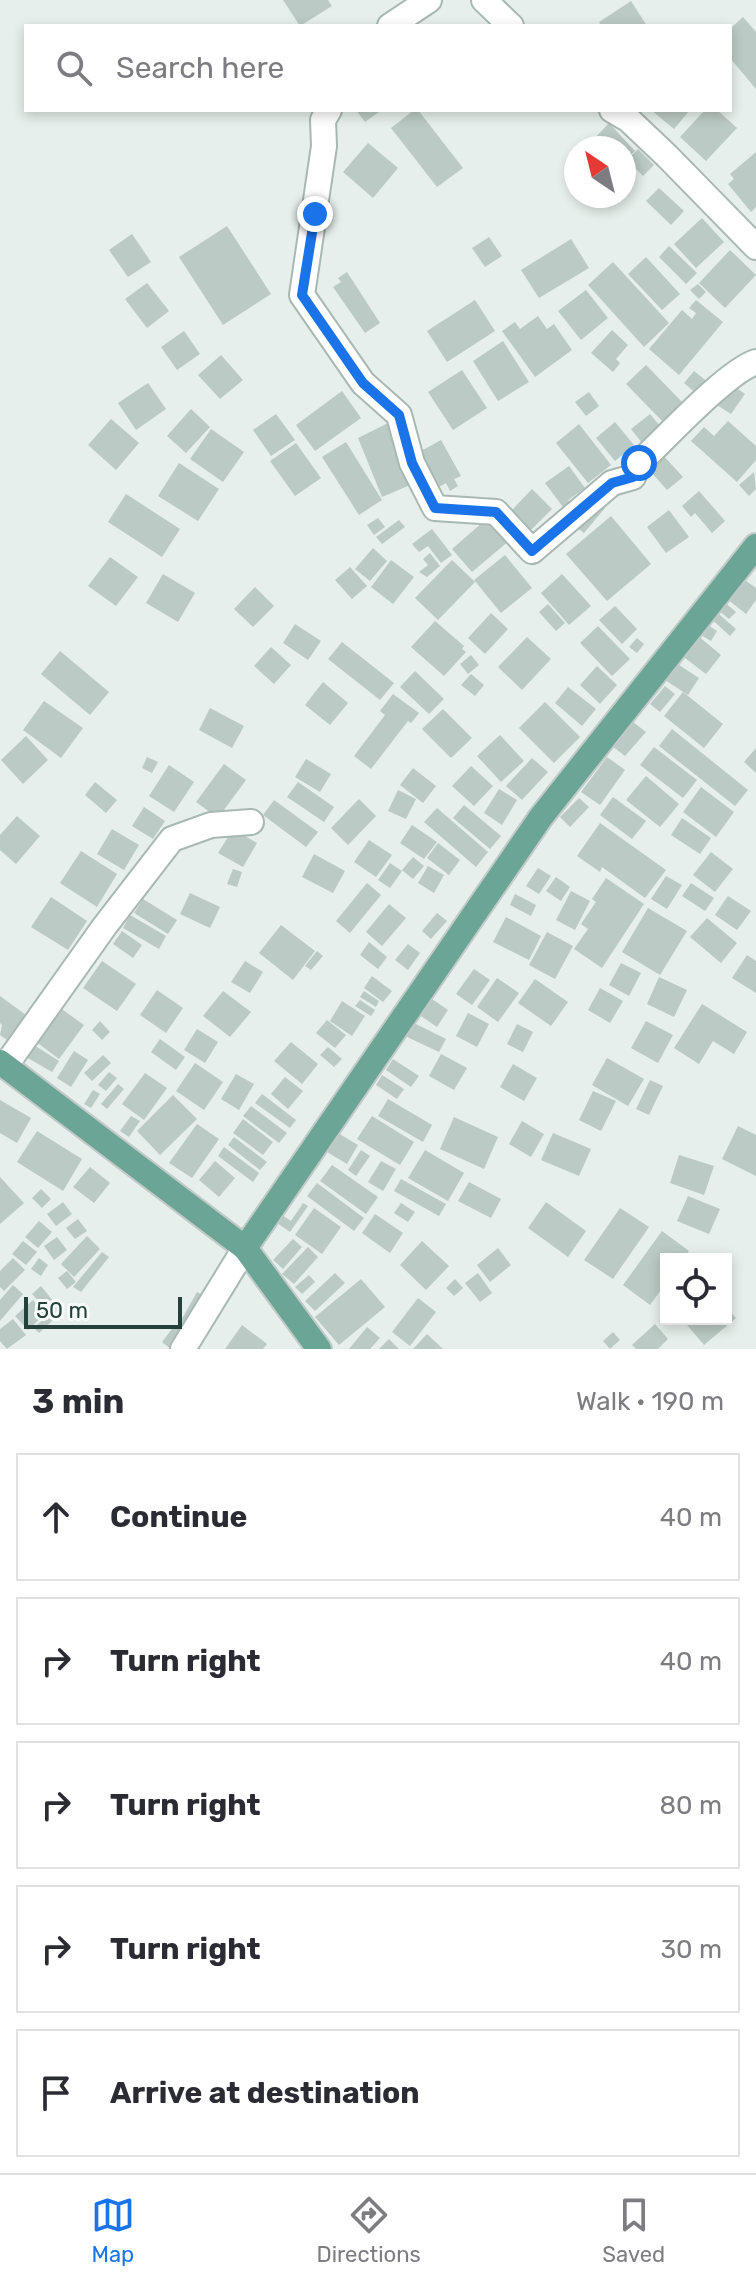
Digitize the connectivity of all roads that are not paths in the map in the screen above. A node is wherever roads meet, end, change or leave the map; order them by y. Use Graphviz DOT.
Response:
graph roads {
  1 [pos="429,0"];
  2 [pos="484,0"];
  3 [pos="393,24"];
  4 [pos="509,24"];
  5 [pos="328,112"];
  6 [pos="615,112"];
  7 [pos="756,247"];
  8 [pos="756,362"];
  9 [pos="756,546"];
  10 [pos="251,822"];
  11 [pos="3,1064"];
  12 [pos="245,1248"];
  13 [pos="183,1349"];
  14 [pos="319,1349"];
  1 -- 3 [label="street"];
  2 -- 4 [label="street"];
  5 -- 8 [label="street"];
  6 -- 7 [label="street"];
  9 -- 12 [label="main road"];
  10 -- 11 [label="street"];
  11 -- 12 [label="main road"];
  12 -- 13 [label="street"];
  12 -- 14 [label="main road"];
}
